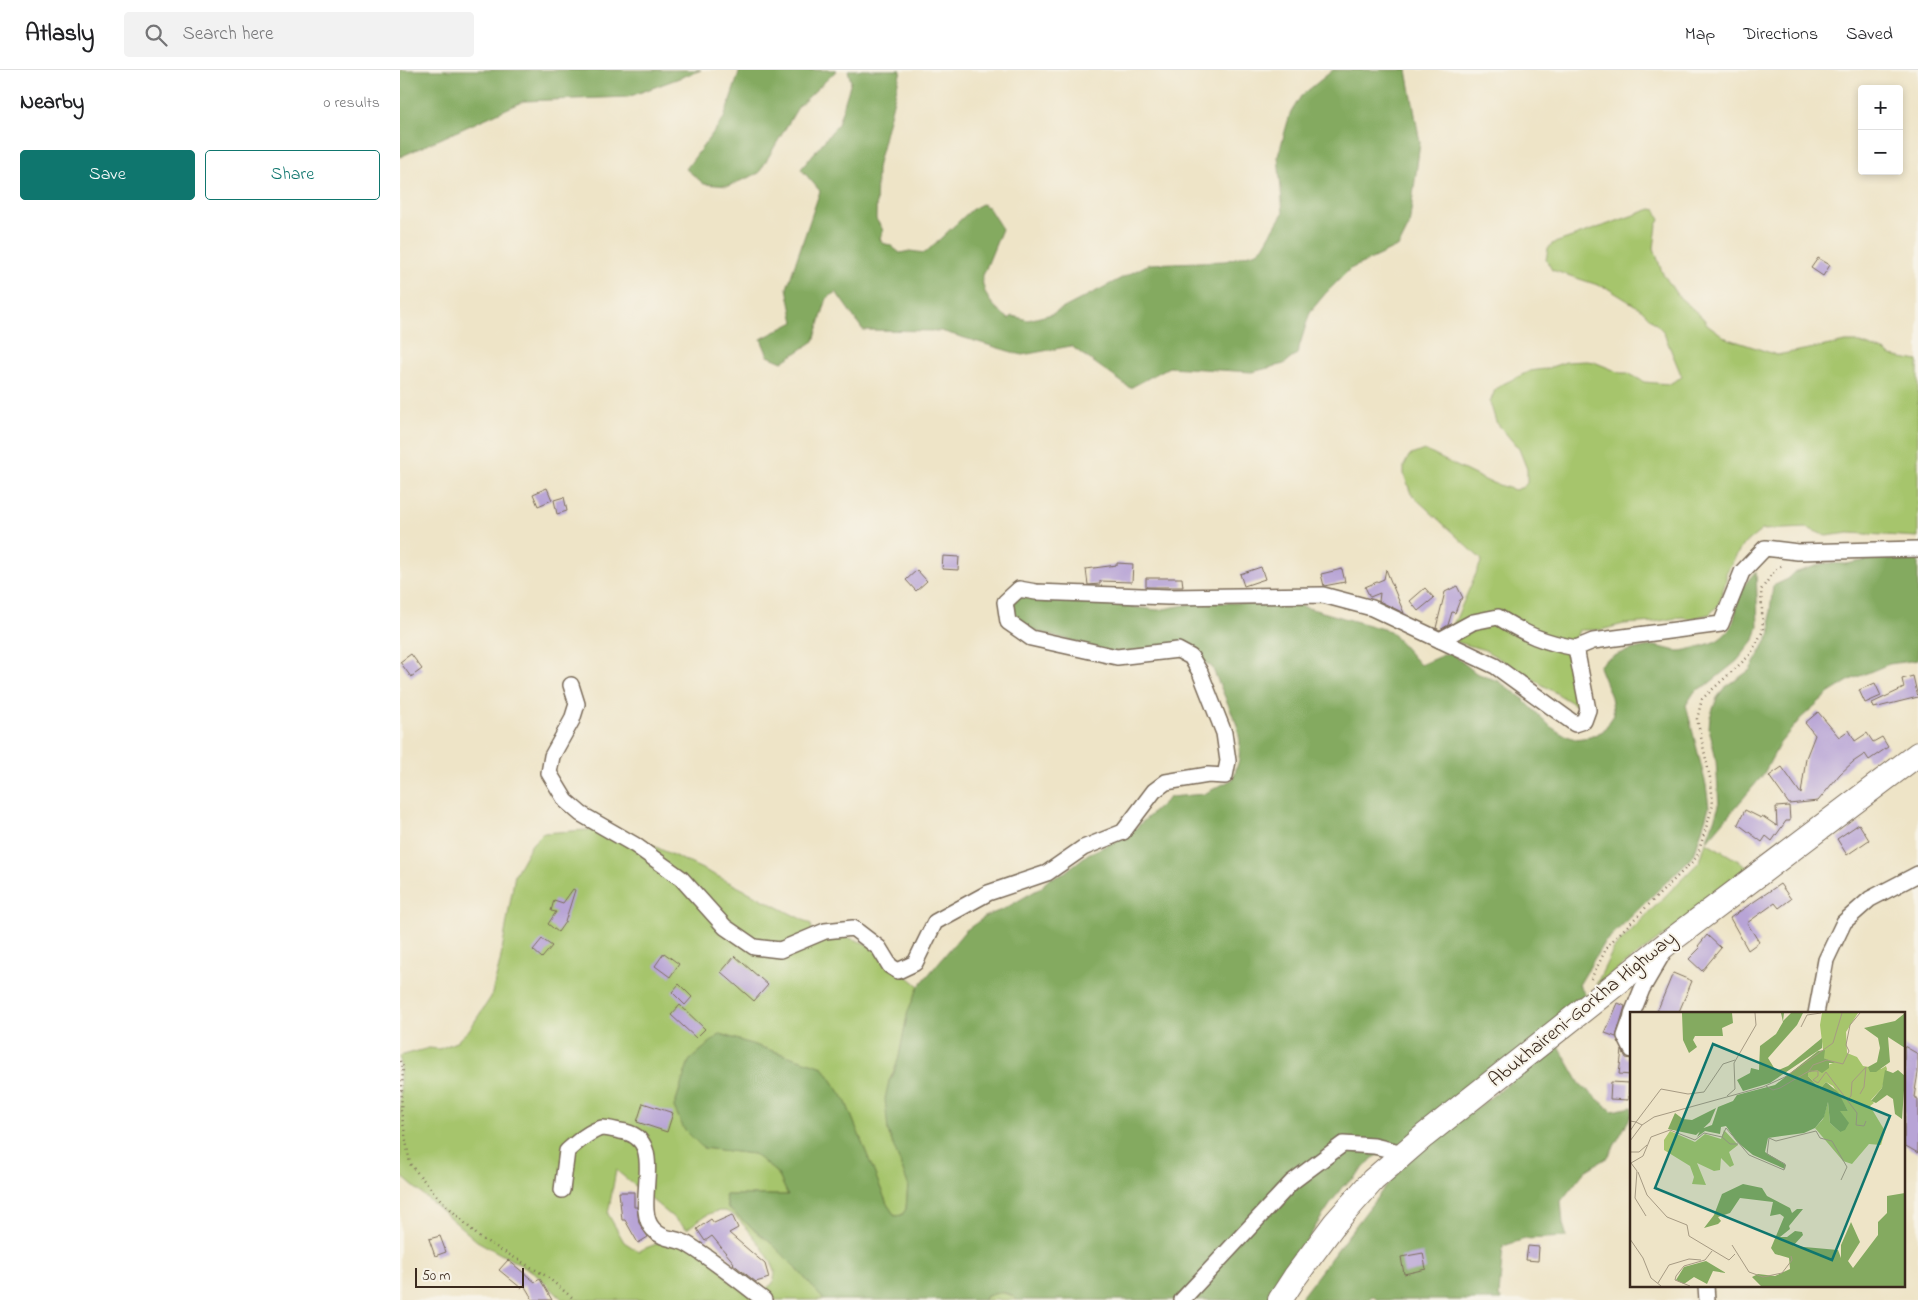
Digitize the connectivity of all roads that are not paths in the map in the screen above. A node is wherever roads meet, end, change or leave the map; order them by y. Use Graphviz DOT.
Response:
graph roads {
  1 [pos="1918,549"];
  2 [pos="1440,640"];
  3 [pos="1576,648"];
  4 [pos="571,685"];
  5 [pos="1918,754"];
  6 [pos="1918,874"];
  7 [pos="1669,942"];
  8 [pos="1633,1012"];
  9 [pos="1816,1012"];
  10 [pos="1630,1021"];
  11 [pos="1630,1046"];
  12 [pos="1404,1154"];
  13 [pos="562,1190"];
  14 [pos="764,1300"];
  15 [pos="1182,1300"];
  16 [pos="1280,1300"];
  1 -- 3 [label="street"];
  2 -- 3 [label="street"];
  2 -- 3 [label="street"];
  2 -- 4 [label="street"];
  5 -- 7 [label="main road, Abukhaireni-Gorkha Highway"];
  6 -- 9 [label="street"];
  7 -- 8 [label="street"];
  7 -- 12 [label="main road, Abukhaireni-Gorkha Highway"];
  10 -- 11 [label="street"];
  12 -- 15 [label="street"];
  12 -- 16 [label="main road, Abukhaireni-Gorkha Highway"];
  13 -- 14 [label="street"];
}
